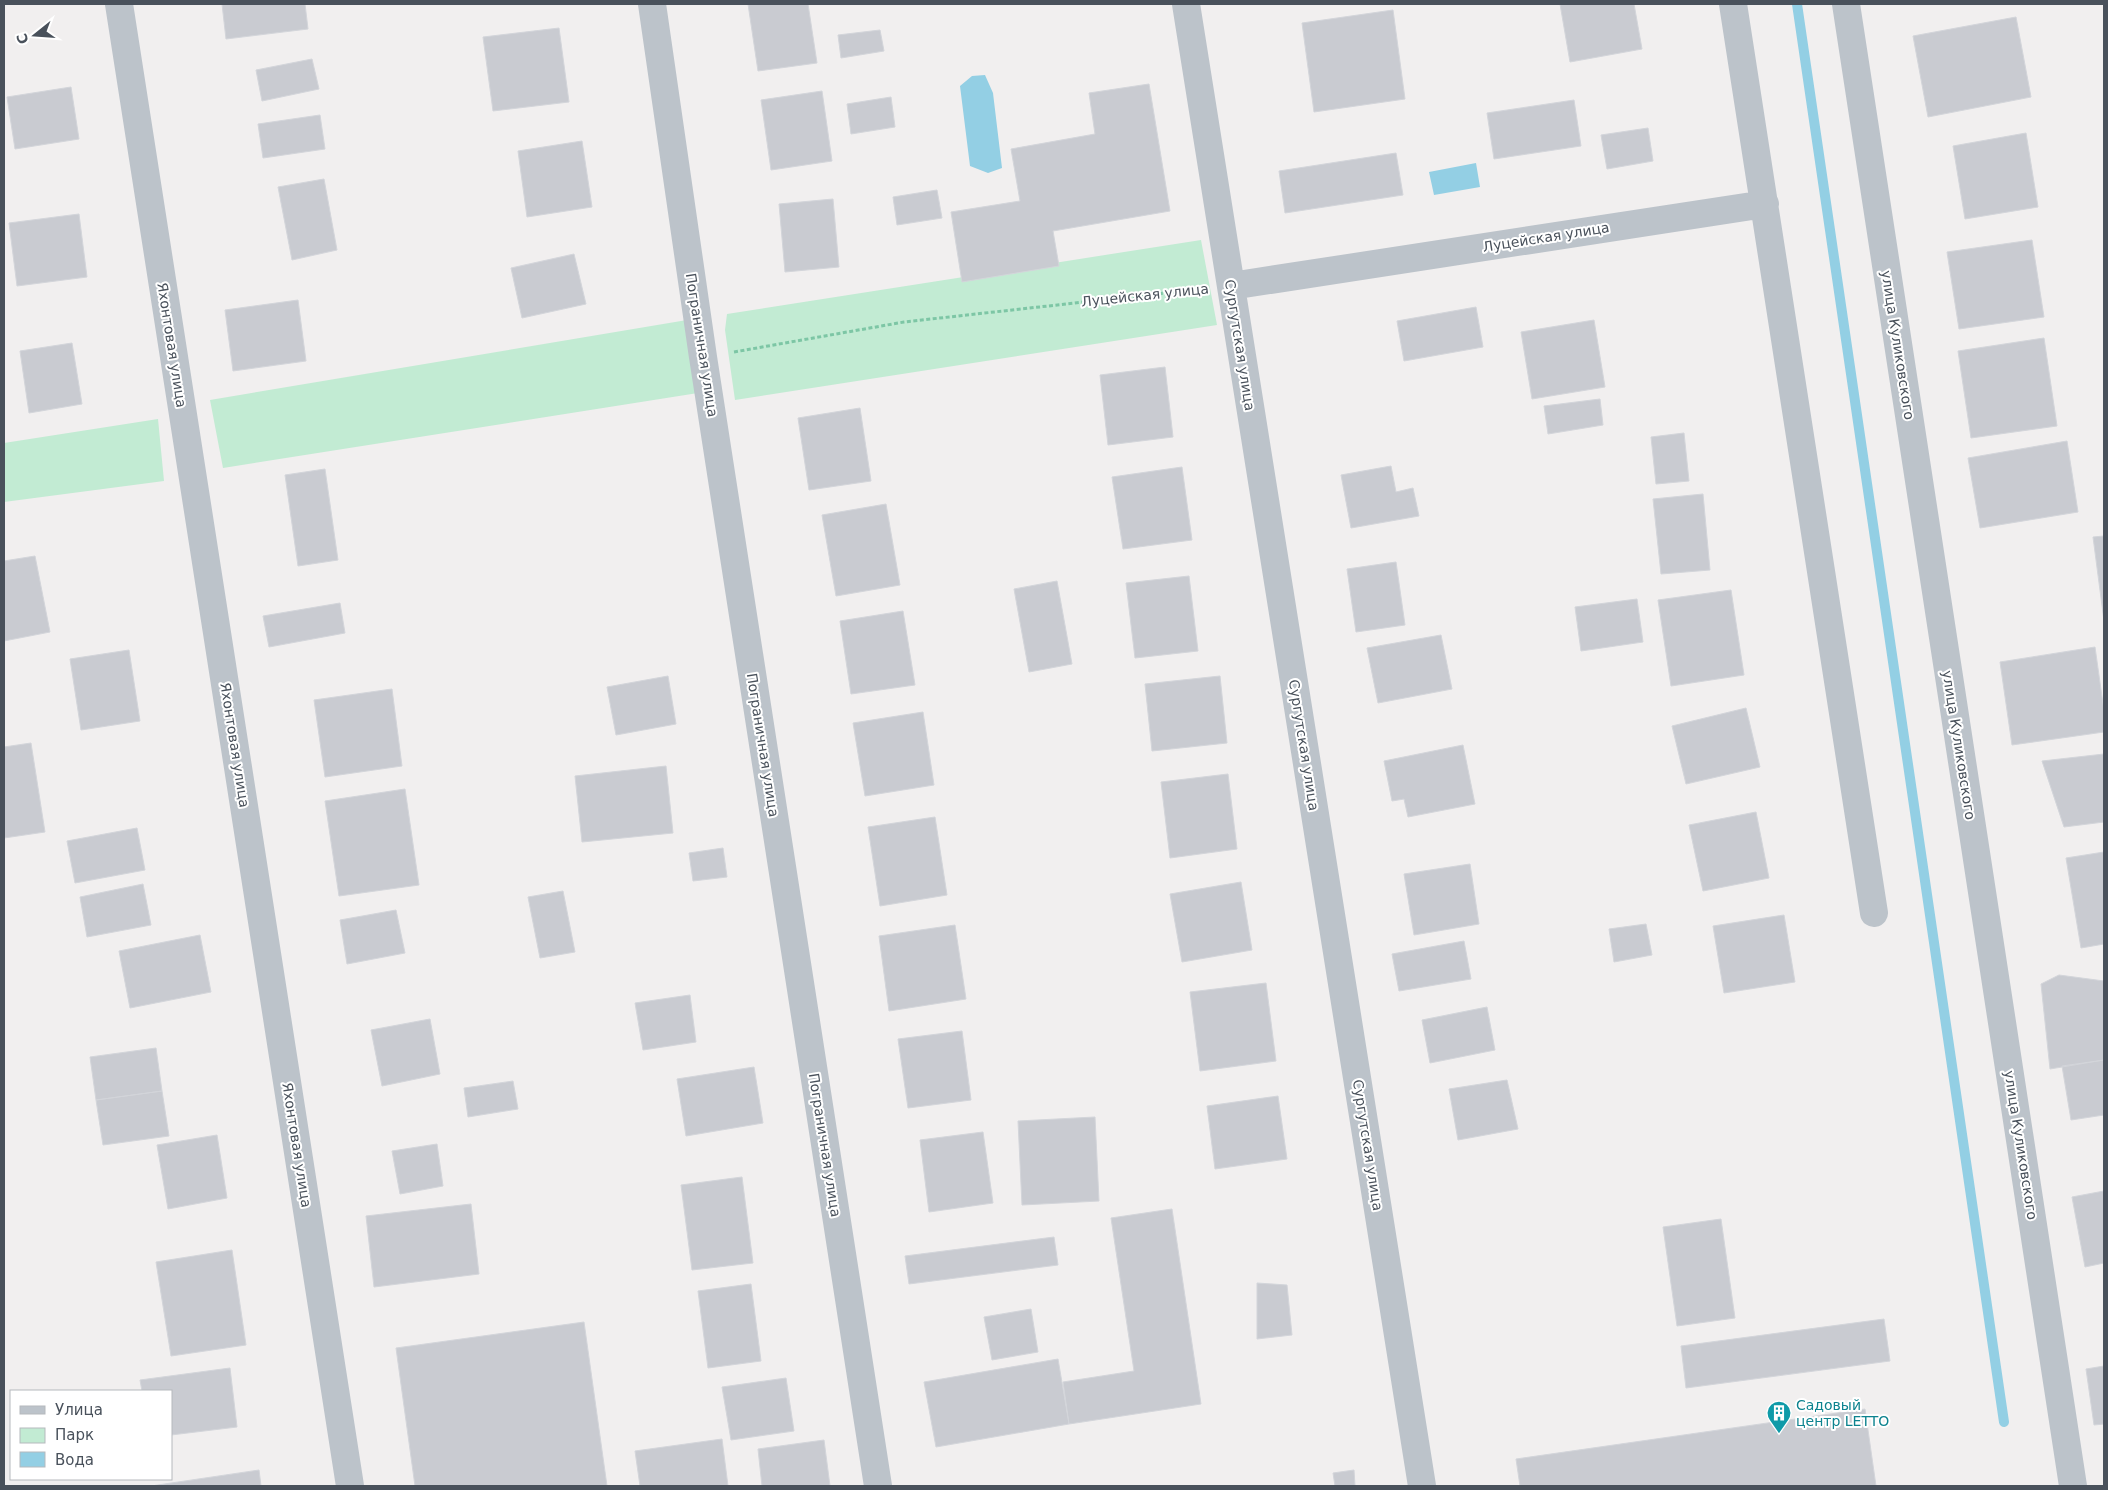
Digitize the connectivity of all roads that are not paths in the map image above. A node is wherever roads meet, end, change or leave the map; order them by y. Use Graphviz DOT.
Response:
graph roads {
  1 [pos="119,4"];
  2 [pos="652,4"];
  3 [pos="1186,4"];
  4 [pos="1733,4"];
  5 [pos="1846,4"];
  6 [pos="1765,204"];
  7 [pos="1231,286"];
  8 [pos="1874,913"];
  9 [pos="350,1486"];
  10 [pos="878,1486"];
  11 [pos="1422,1486"];
  12 [pos="2073,1486"];
  1 -- 9 [label="street, Яхонтовая улица"];
  2 -- 10 [label="street, Пограничная улица"];
  3 -- 7 [label="street, Сургутская улица"];
  4 -- 6 [label="street"];
  5 -- 12 [label="street, улица Куликовского"];
  6 -- 7 [label="street, Луцейская улица"];
  6 -- 8 [label="street"];
  7 -- 11 [label="street, Сургутская улица"];
}
